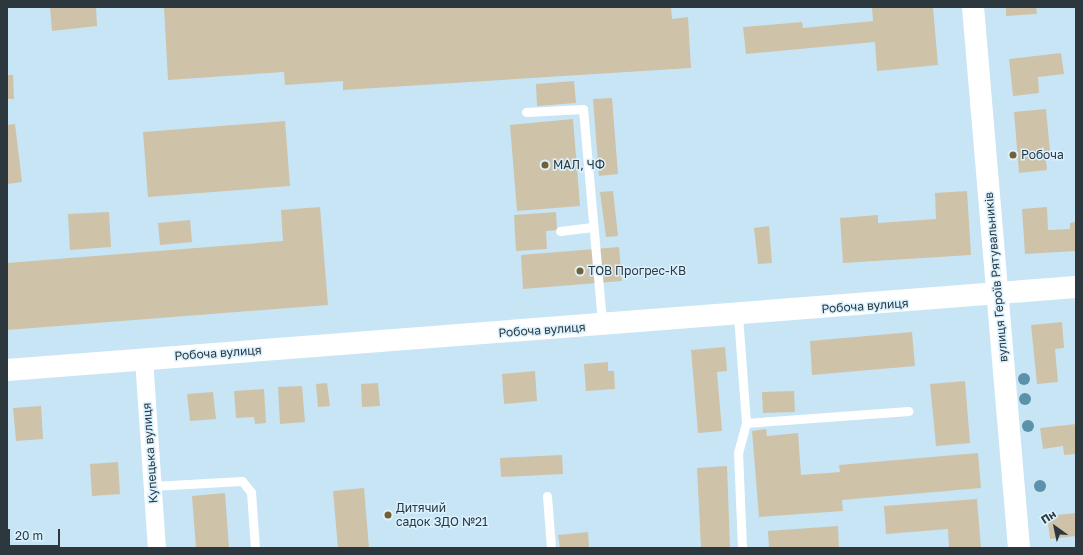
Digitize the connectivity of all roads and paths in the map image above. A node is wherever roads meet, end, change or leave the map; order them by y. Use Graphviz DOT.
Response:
graph roads {
  1 [pos="973,7"];
  2 [pos="526,112"];
  3 [pos="594,227"];
  4 [pos="560,231"];
  5 [pos="1076,287"];
  6 [pos="997,295"];
  7 [pos="738,316"];
  8 [pos="602,325"];
  9 [pos="144,359"];
  10 [pos="7,370"];
  11 [pos="909,411"];
  12 [pos="746,423"];
  13 [pos="152,486"];
  14 [pos="547,496"];
  15 [pos="157,548"];
  16 [pos="255,548"];
  17 [pos="551,548"];
  18 [pos="742,548"];
  19 [pos="1019,548"];
  1 -- 6 [label="street, вулиця Героїв Рятувальників"];
  2 -- 3 [label="lane"];
  3 -- 4 [label="lane"];
  3 -- 8 [label="lane"];
  5 -- 6 [label="street, Робоча вулиця"];
  6 -- 7 [label="street, Робоча вулиця"];
  6 -- 19 [label="street, вулиця Героїв Рятувальників"];
  7 -- 8 [label="street, Робоча вулиця"];
  7 -- 12 [label="lane"];
  8 -- 9 [label="street, Робоча вулиця"];
  9 -- 10 [label="street, Робоча вулиця"];
  9 -- 13 [label="street, Купецька вулиця"];
  11 -- 12 [label="lane"];
  12 -- 18 [label="lane"];
  13 -- 15 [label="street, Купецька вулиця"];
  13 -- 16 [label="lane"];
  14 -- 17 [label="lane"];
}
